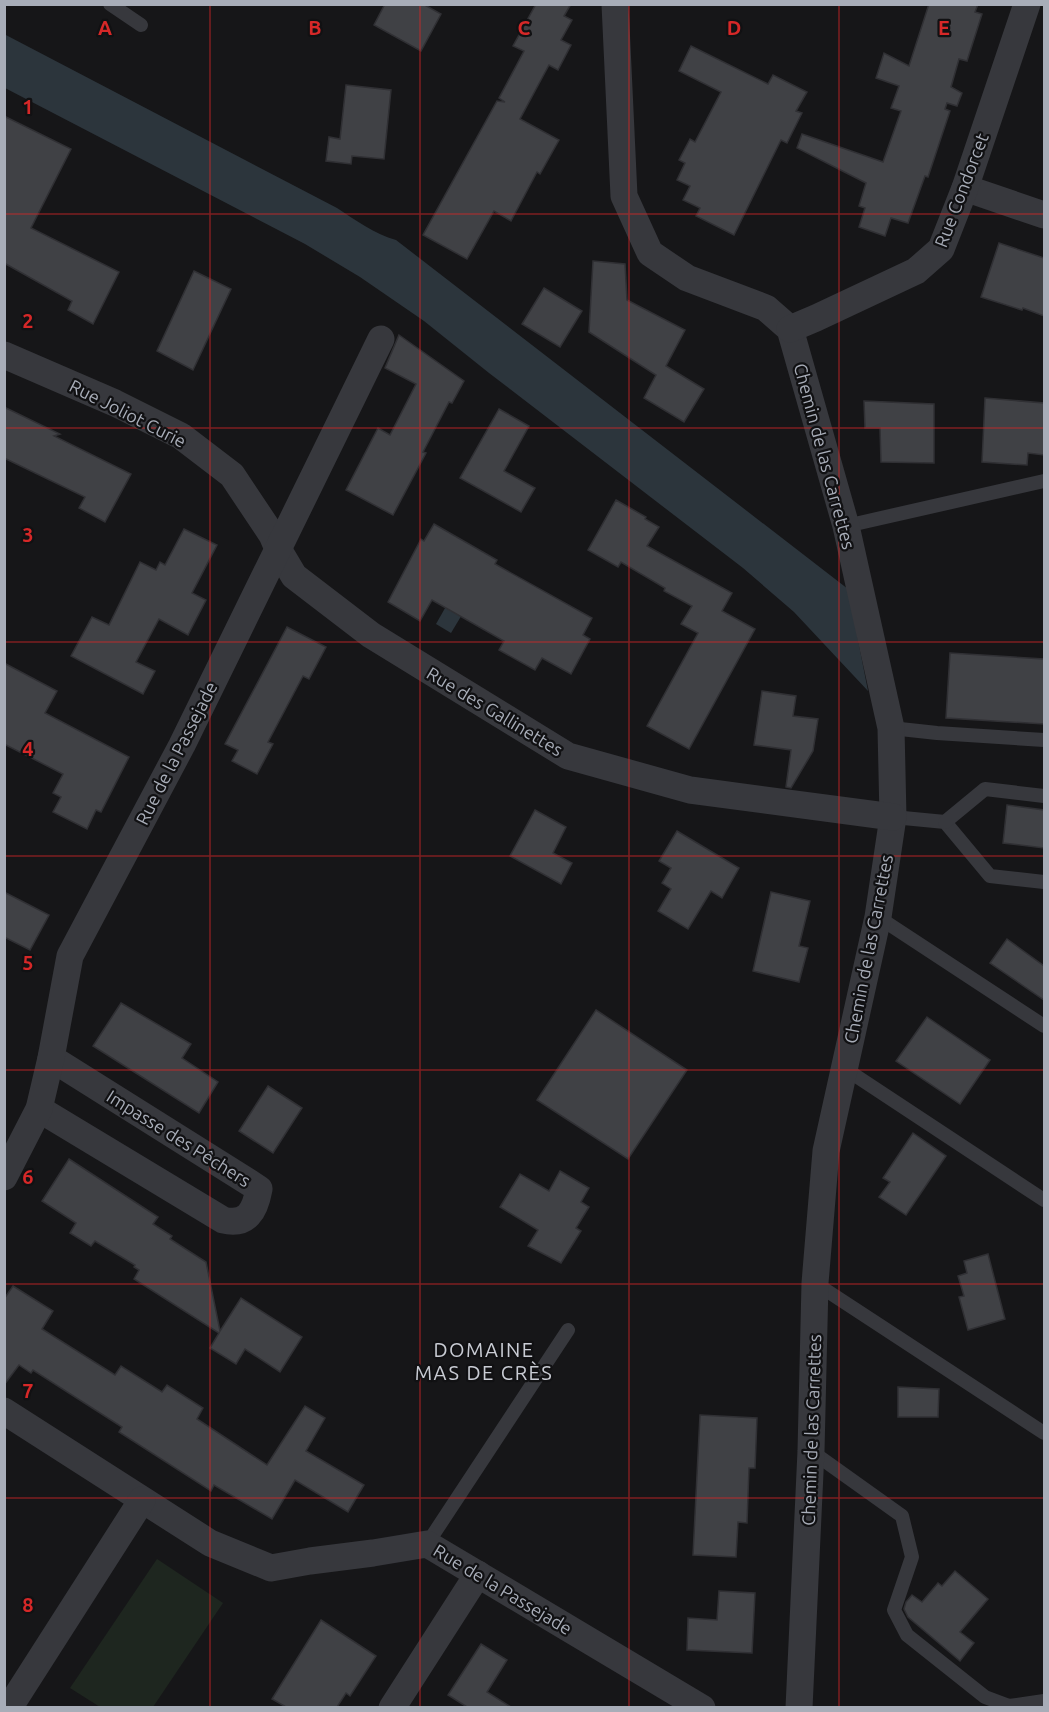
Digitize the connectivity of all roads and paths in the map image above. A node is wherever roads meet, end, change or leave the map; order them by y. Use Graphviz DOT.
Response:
graph roads {
  1 [pos="110,4"];
  2 [pos="615,4"];
  3 [pos="1027,4"];
  4 [pos="141,26"];
  5 [pos="965,188"];
  6 [pos="1044,215"];
  7 [pos="790,329"];
  8 [pos="381,339"];
  9 [pos="4,355"];
  10 [pos="1044,481"];
  11 [pos="846,526"];
  12 [pos="278,549"];
  13 [pos="891,728"];
  14 [pos="1044,740"];
  15 [pos="1044,796"];
  16 [pos="893,817"];
  17 [pos="945,822"];
  18 [pos="1044,882"];
  19 [pos="878,917"];
  20 [pos="1044,1026"];
  21 [pos="51,1058"];
  22 [pos="844,1068"];
  23 [pos="39,1109"];
  24 [pos="4,1178"];
  25 [pos="1044,1200"];
  26 [pos="815,1283"];
  27 [pos="568,1330"];
  28 [pos="4,1411"];
  29 [pos="1044,1433"];
  30 [pos="811,1451"];
  31 [pos="142,1500"];
  32 [pos="427,1544"];
  33 [pos="478,1574"];
  34 [pos="1044,1701"];
  35 [pos="9,1707"];
  36 [pos="392,1707"];
  37 [pos="702,1707"];
  38 [pos="799,1707"];
  1 -- 4 [label="lane"];
  2 -- 7 [label="street"];
  3 -- 5 [label="street, Rue Condorcet"];
  5 -- 6 [label="street"];
  5 -- 7 [label="street, Rue Condorcet"];
  7 -- 11 [label="street, Chemin de las Carrettes"];
  8 -- 12 [label="street, Rue de la Passejade"];
  9 -- 12 [label="street, Rue Joliot Curie"];
  10 -- 11 [label="lane"];
  11 -- 13 [label="street, Chemin de las Carrettes"];
  12 -- 16 [label="street, Rue des Gallinettes"];
  12 -- 21 [label="street, Rue de la Passejade"];
  13 -- 14 [label="lane"];
  13 -- 16 [label="street, Chemin de las Carrettes"];
  15 -- 17 [label="lane"];
  16 -- 17 [label="lane"];
  16 -- 19 [label="street, Chemin de las Carrettes"];
  17 -- 18 [label="lane"];
  19 -- 20 [label="lane"];
  19 -- 22 [label="street, Chemin de las Carrettes"];
  21 -- 23 [label="street, Rue de la Passejade"];
  21 -- 23 [label="street, Impasse des Pêchers"];
  22 -- 25 [label="lane"];
  22 -- 26 [label="street, Chemin de las Carrettes"];
  23 -- 24 [label="street, Rue de la Passejade"];
  26 -- 29 [label="lane"];
  26 -- 30 [label="street, Chemin de las Carrettes"];
  27 -- 32 [label="lane"];
  28 -- 31 [label="street, Rue de la Passejade"];
  30 -- 34 [label="lane"];
  30 -- 38 [label="street, Chemin de las Carrettes"];
  31 -- 32 [label="street, Rue de la Passejade"];
  31 -- 35 [label="street"];
  32 -- 33 [label="street, Rue de la Passejade"];
  33 -- 36 [label="street"];
  33 -- 37 [label="street, Rue de la Passejade"];
}
